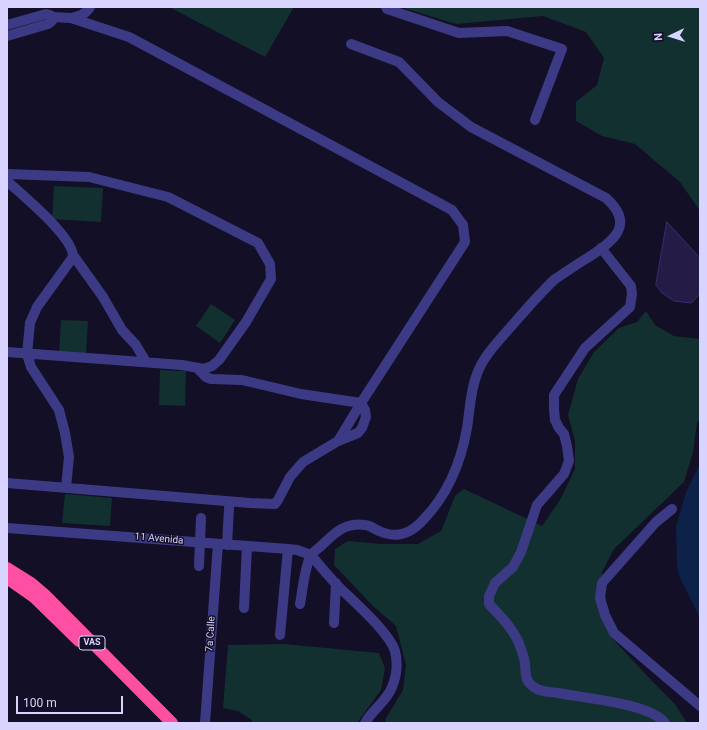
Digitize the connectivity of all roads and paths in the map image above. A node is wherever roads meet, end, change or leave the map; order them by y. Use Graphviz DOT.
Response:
graph roads {
  1 [pos="90,7"];
  2 [pos="386,7"];
  3 [pos="53,17"];
  4 [pos="71,18"];
  5 [pos="7,25"];
  6 [pos="7,36"];
  7 [pos="351,44"];
  8 [pos="535,120"];
  9 [pos="7,174"];
  10 [pos="7,181"];
  11 [pos="601,248"];
  12 [pos="73,255"];
  13 [pos="7,352"];
  14 [pos="27,354"];
  15 [pos="146,362"];
  16 [pos="198,369"];
  17 [pos="361,403"];
  18 [pos="7,483"];
  19 [pos="66,487"];
  20 [pos="229,508"];
  21 [pos="672,509"];
  22 [pos="201,518"];
  23 [pos="7,528"];
  24 [pos="200,543"];
  25 [pos="222,545"];
  26 [pos="247,546"];
  27 [pos="288,549"];
  28 [pos="311,555"];
  29 [pos="199,566"];
  30 [pos="7,568"];
  31 [pos="7,578"];
  32 [pos="336,584"];
  33 [pos="300,604"];
  34 [pos="244,608"];
  35 [pos="334,623"];
  36 [pos="280,635"];
  37 [pos="700,706"];
  38 [pos="162,723"];
  39 [pos="172,723"];
  40 [pos="205,723"];
  41 [pos="365,723"];
  42 [pos="665,723"];
  1 -- 4 [label="street"];
  2 -- 8 [label="street"];
  3 -- 4 [label="street"];
  3 -- 5 [label="street"];
  3 -- 6 [label="street"];
  4 -- 17 [label="street"];
  7 -- 11 [label="street"];
  9 -- 16 [label="street"];
  10 -- 12 [label="street"];
  11 -- 28 [label="street"];
  11 -- 42 [label="street"];
  12 -- 14 [label="street"];
  12 -- 15 [label="street"];
  13 -- 14 [label="street"];
  14 -- 15 [label="street"];
  14 -- 19 [label="street"];
  15 -- 16 [label="street"];
  16 -- 17 [label="street"];
  17 -- 19 [label="street"];
  18 -- 19 [label="street"];
  20 -- 25 [label="street, 7a Calle"];
  21 -- 37 [label="street"];
  22 -- 24 [label="street"];
  23 -- 24 [label="street, 11 Avenida"];
  24 -- 25 [label="street, 11 Avenida"];
  24 -- 29 [label="street"];
  25 -- 26 [label="street, 11 Avenida"];
  25 -- 40 [label="street, 7a Calle"];
  26 -- 27 [label="street, 11 Avenida"];
  26 -- 34 [label="street"];
  27 -- 28 [label="street, 11 Avenida"];
  27 -- 36 [label="street"];
  28 -- 32 [label="street"];
  28 -- 33 [label="street"];
  30 -- 39 [label="highway, VAS"];
  31 -- 38 [label="highway, VAS"];
  32 -- 35 [label="street"];
  32 -- 41 [label="street"];
}
